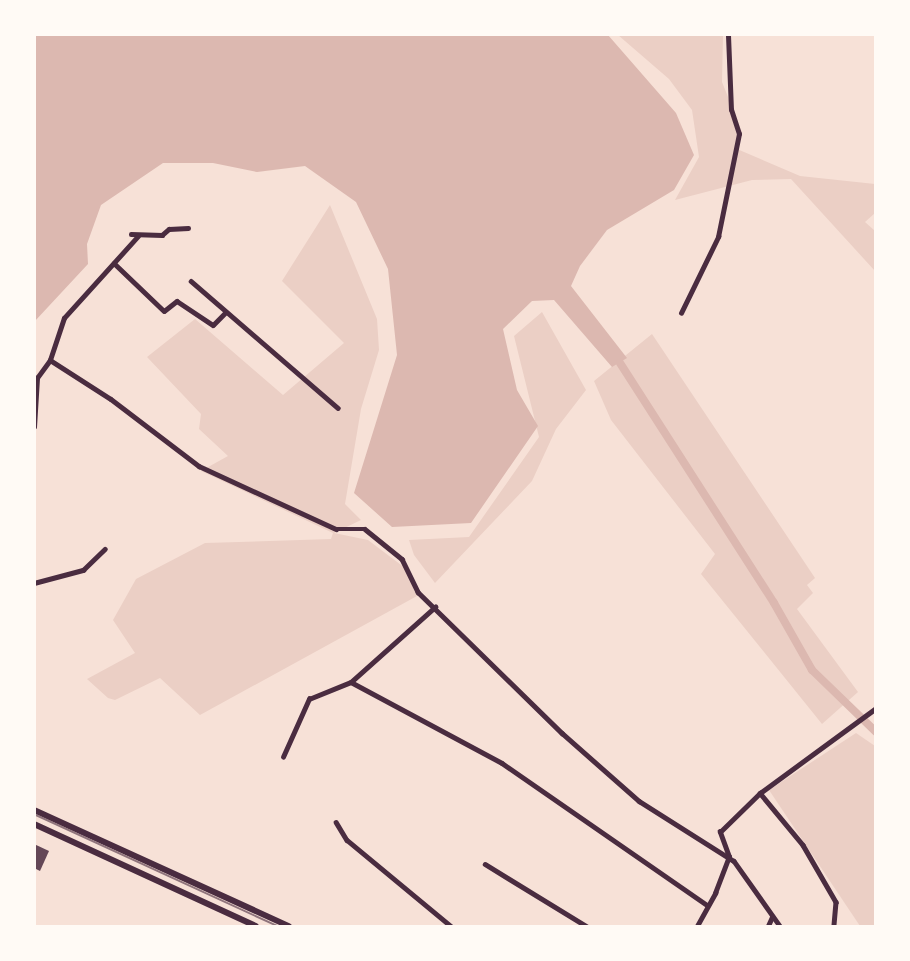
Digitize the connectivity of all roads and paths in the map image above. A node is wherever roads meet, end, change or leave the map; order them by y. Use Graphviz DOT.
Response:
graph roads {
  1 [pos="728,34"];
  2 [pos="188,228"];
  3 [pos="131,234"];
  4 [pos="138,236"];
  5 [pos="114,263"];
  6 [pos="191,282"];
  7 [pos="225,312"];
  8 [pos="681,313"];
  9 [pos="50,360"];
  10 [pos="338,408"];
  11 [pos="34,427"];
  12 [pos="105,549"];
  13 [pos="34,583"];
  14 [pos="435,607"];
  15 [pos="351,682"];
  16 [pos="876,708"];
  17 [pos="283,757"];
  18 [pos="759,794"];
  19 [pos="34,810"];
  20 [pos="336,822"];
  21 [pos="34,824"];
  22 [pos="729,857"];
  23 [pos="485,864"];
  24 [pos="707,905"];
  25 [pos="772,917"];
  26 [pos="256,927"];
  27 [pos="289,927"];
  28 [pos="451,927"];
  29 [pos="586,927"];
  30 [pos="697,927"];
  31 [pos="768,927"];
  32 [pos="780,927"];
  33 [pos="834,927"];
  1 -- 8 [label="street"];
  2 -- 4 [label="street"];
  3 -- 4 [label="street"];
  4 -- 5 [label="street"];
  5 -- 7 [label="street"];
  5 -- 9 [label="street"];
  6 -- 7 [label="street"];
  7 -- 10 [label="street"];
  9 -- 11 [label="street"];
  9 -- 14 [label="street"];
  12 -- 13 [label="street"];
  14 -- 15 [label="street"];
  14 -- 22 [label="street"];
  15 -- 17 [label="street"];
  15 -- 24 [label="street"];
  16 -- 18 [label="street"];
  18 -- 22 [label="street"];
  18 -- 33 [label="street"];
  19 -- 27 [label="main road"];
  20 -- 28 [label="street"];
  21 -- 26 [label="main road"];
  22 -- 24 [label="street"];
  22 -- 25 [label="street"];
  23 -- 29 [label="street"];
  24 -- 30 [label="street"];
  25 -- 31 [label="street"];
  25 -- 32 [label="street"];
}
